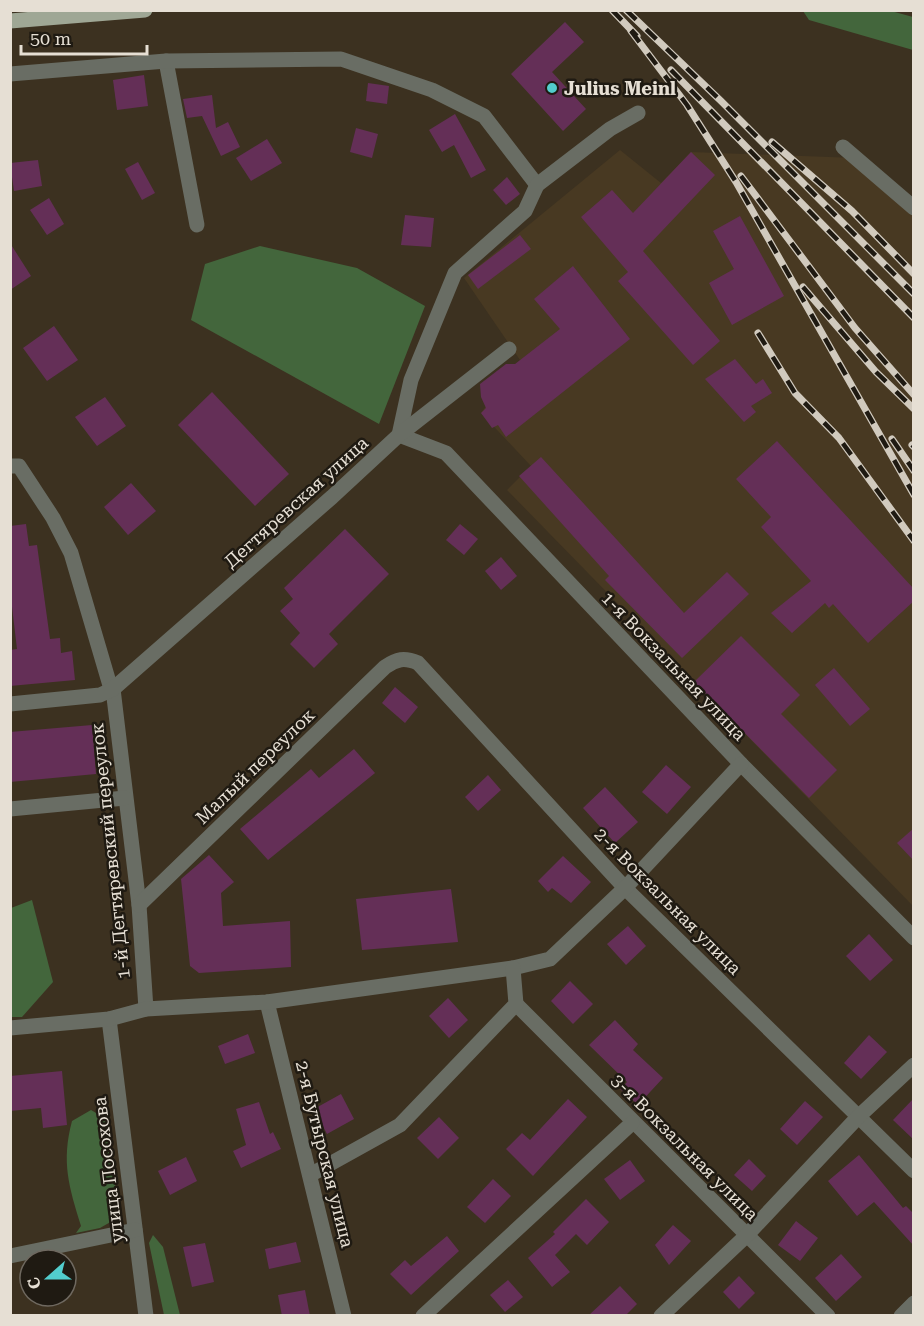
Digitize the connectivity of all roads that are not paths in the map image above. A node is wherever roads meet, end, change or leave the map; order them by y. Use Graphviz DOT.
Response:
graph roads {
  1 [pos="145,10"];
  2 [pos="10,21"];
  3 [pos="166,61"];
  4 [pos="10,74"];
  5 [pos="638,113"];
  6 [pos="843,147"];
  7 [pos="537,185"];
  8 [pos="914,208"];
  9 [pos="197,225"];
  10 [pos="509,349"];
  11 [pos="399,435"];
  12 [pos="10,466"];
  13 [pos="400,658"];
  14 [pos="112,689"];
  15 [pos="10,704"];
  16 [pos="741,764"];
  17 [pos="125,798"];
  18 [pos="10,809"];
  19 [pos="625,888"];
  20 [pos="139,905"];
  21 [pos="914,938"];
  22 [pos="513,968"];
  23 [pos="267,1002"];
  24 [pos="516,1004"];
  25 [pos="146,1009"];
  26 [pos="109,1019"];
  27 [pos="10,1028"];
  28 [pos="914,1065"];
  29 [pos="858,1117"];
  30 [pos="632,1123"];
  31 [pos="914,1171"];
  32 [pos="310,1175"];
  33 [pos="135,1230"];
  34 [pos="747,1236"];
  35 [pos="10,1256"];
  36 [pos="914,1303"];
  37 [pos="146,1316"];
  38 [pos="344,1316"];
  39 [pos="423,1316"];
  40 [pos="661,1316"];
  41 [pos="828,1316"];
  42 [pos="901,1316"];
  1 -- 2 [label="main road"];
  3 -- 4 [label="street"];
  3 -- 7 [label="street"];
  3 -- 9 [label="street"];
  5 -- 7 [label="street"];
  6 -- 8 [label="street"];
  7 -- 11 [label="street"];
  10 -- 11 [label="street, Дегтяревская улица"];
  11 -- 14 [label="street, Дегтяревская улица"];
  11 -- 16 [label="street, 1-я Вокзальная улица"];
  12 -- 14 [label="street, 1-й Дегтяревский переулок"];
  13 -- 19 [label="street, 2-я Вокзальная улица"];
  13 -- 20 [label="street, Малый переулок"];
  14 -- 15 [label="street"];
  14 -- 17 [label="street, 1-й Дегтяревский переулок"];
  16 -- 19 [label="street"];
  16 -- 21 [label="street, 1-я Вокзальная улица"];
  17 -- 18 [label="street"];
  17 -- 20 [label="street, 1-й Дегтяревский переулок"];
  19 -- 22 [label="street"];
  19 -- 29 [label="street, 2-я Вокзальная улица"];
  20 -- 25 [label="street, 1-й Дегтяревский переулок"];
  22 -- 23 [label="street"];
  22 -- 24 [label="street"];
  23 -- 25 [label="street"];
  23 -- 32 [label="street, 2-я Бутырская улица"];
  24 -- 30 [label="street, 3-я Вокзальная улица"];
  24 -- 32 [label="street"];
  25 -- 26 [label="street"];
  26 -- 27 [label="street"];
  26 -- 33 [label="street, улица Посохова"];
  28 -- 29 [label="street"];
  29 -- 31 [label="street, 2-я Вокзальная улица"];
  29 -- 34 [label="street"];
  30 -- 34 [label="street, 3-я Вокзальная улица"];
  30 -- 39 [label="street"];
  32 -- 38 [label="street, 2-я Бутырская улица"];
  33 -- 35 [label="street"];
  33 -- 37 [label="street, улица Посохова"];
  34 -- 40 [label="street"];
  34 -- 41 [label="street, 3-я Вокзальная улица"];
  36 -- 42 [label="street"];
}
